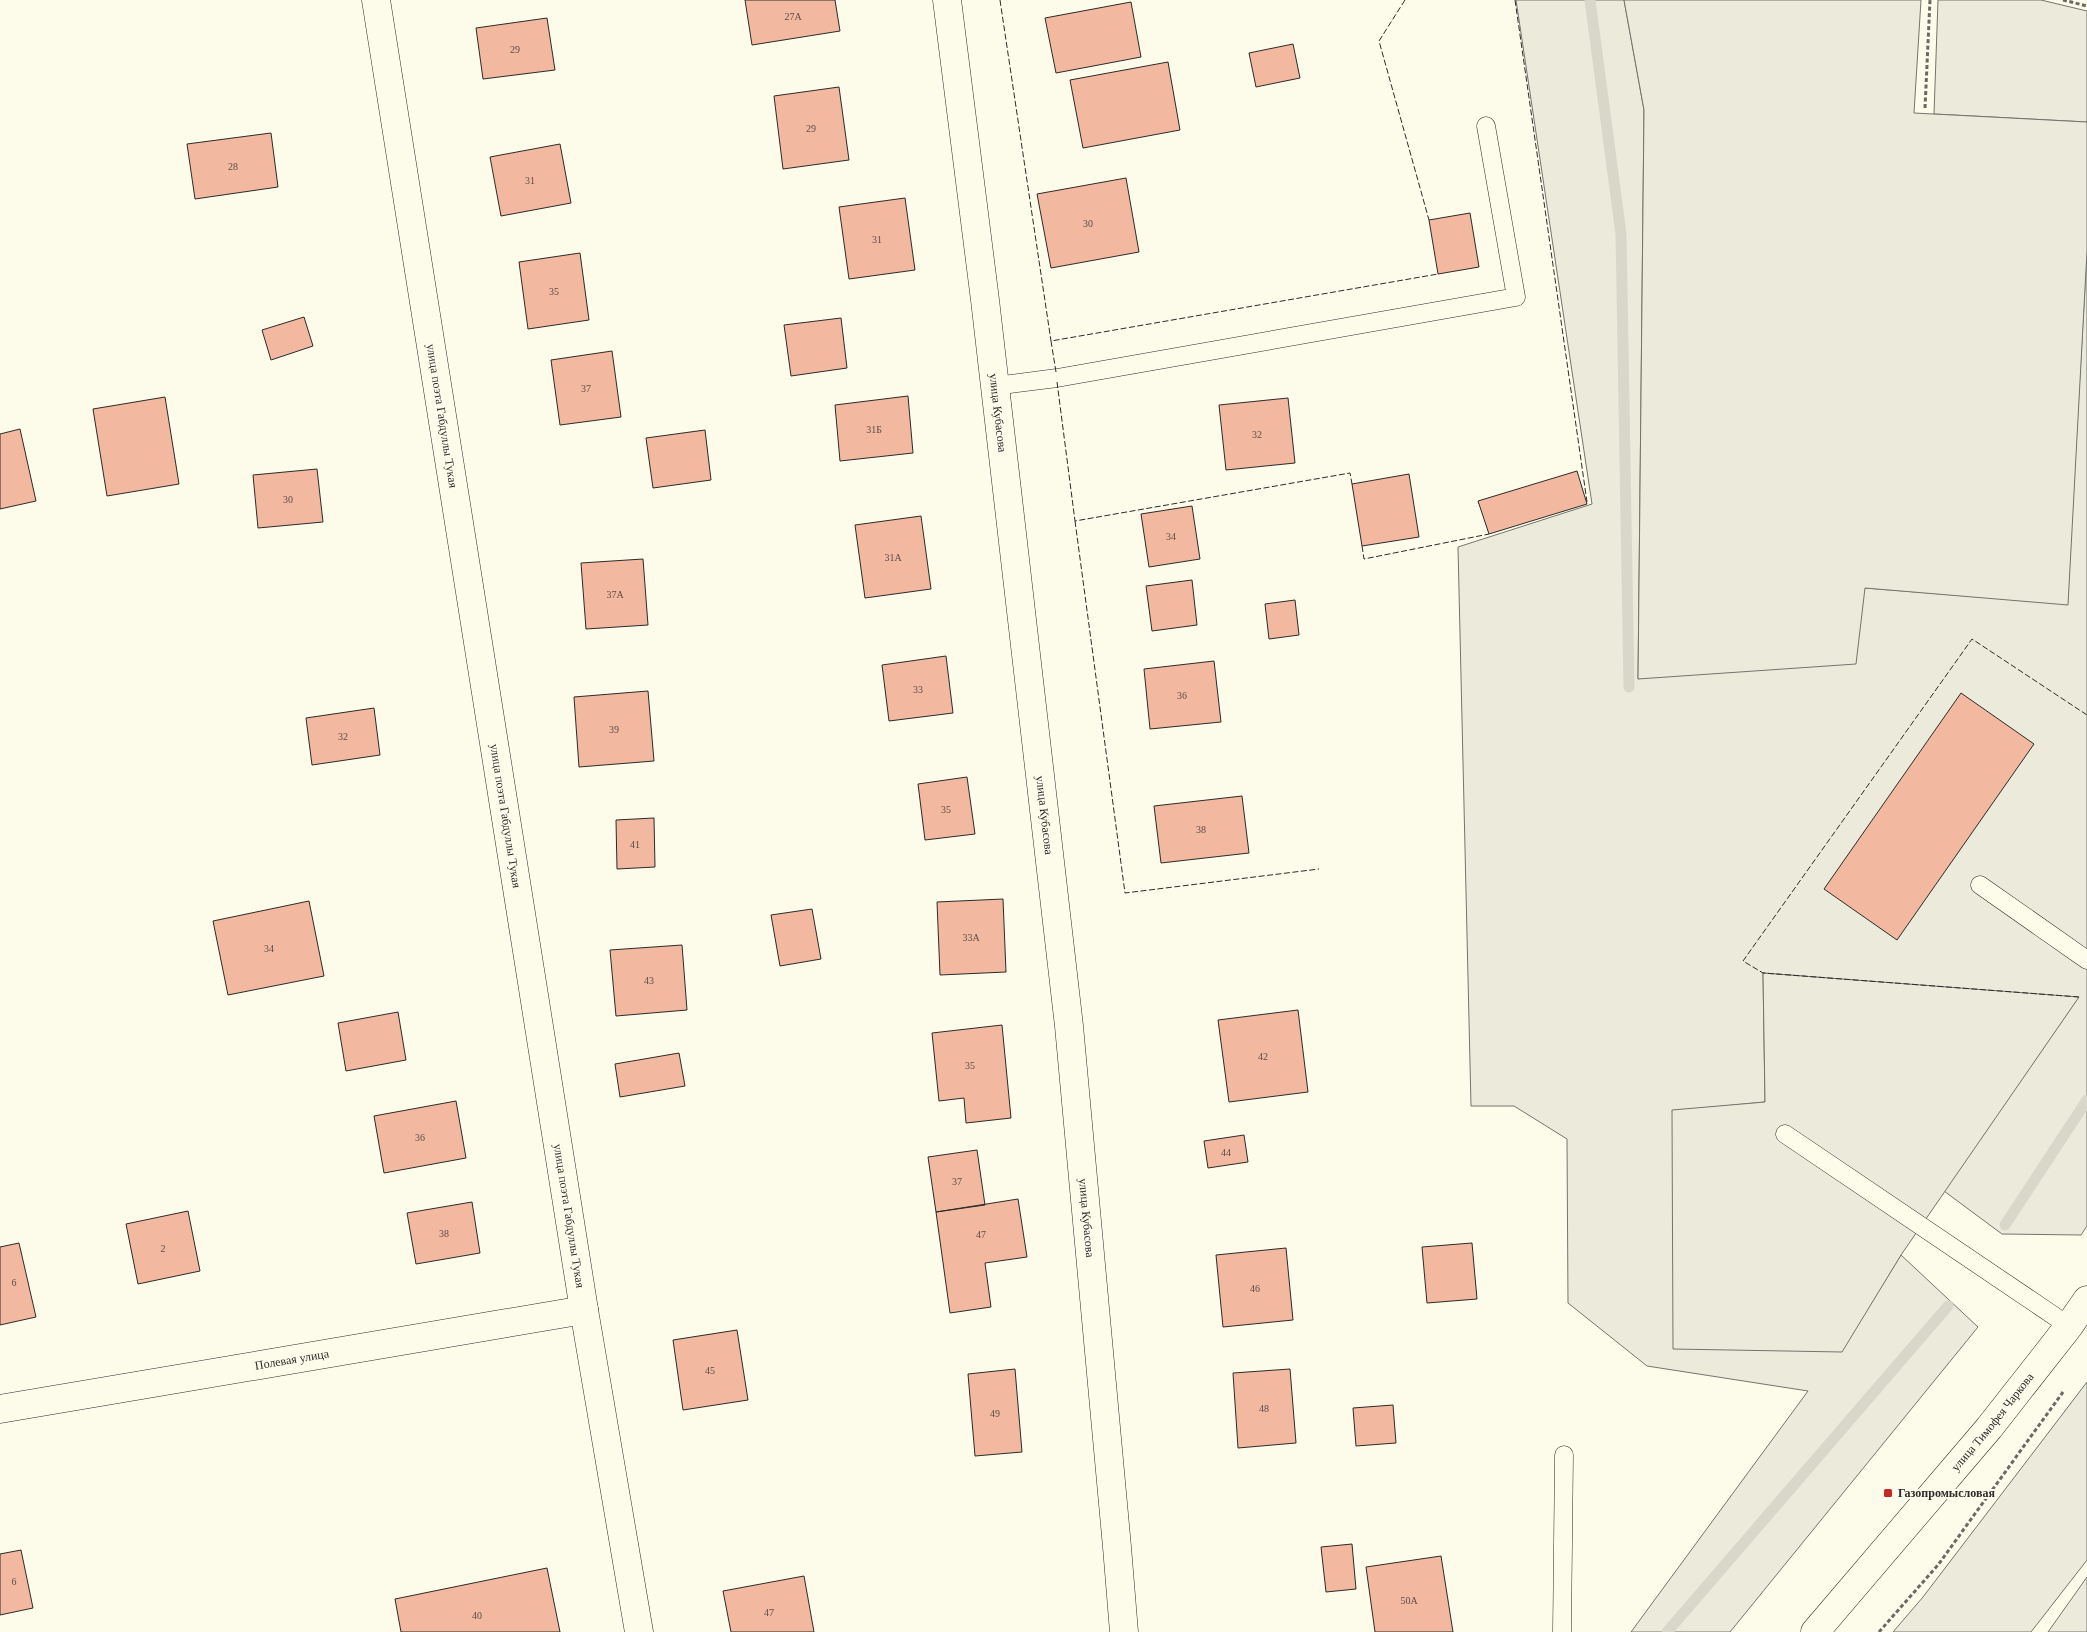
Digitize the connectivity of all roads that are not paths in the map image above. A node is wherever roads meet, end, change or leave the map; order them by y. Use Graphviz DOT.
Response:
graph roads {
  1 [pos="376,0"];
  2 [pos="947,0"];
  3 [pos="1486,126"];
  4 [pos="995,386"];
  5 [pos="1980,885"];
  6 [pos="2087,960"];
  7 [pos="1785,1134"];
  8 [pos="2087,1300"];
  9 [pos="584,1310"];
  10 [pos="2070,1326"];
  11 [pos="0,1409"];
  12 [pos="1564,1455"];
  13 [pos="639,1632"];
  14 [pos="1124,1632"];
  15 [pos="1562,1632"];
  16 [pos="1815,1632"];
  1 -- 9 [label="street, улица поэта Габдуллы Тукая"];
  2 -- 4 [label="street, улица Кубасова"];
  3 -- 4 [label="lane"];
  4 -- 14 [label="street, улица Кубасова"];
  5 -- 6 [label="lane"];
  7 -- 10 [label="lane"];
  8 -- 10 [label="street, улица Тимофея Чаркова"];
  9 -- 11 [label="street, Полевая улица"];
  9 -- 13 [label="street, улица поэта Габдуллы Тукая"];
  10 -- 16 [label="street, улица Тимофея Чаркова"];
  12 -- 15 [label="lane"];
}
